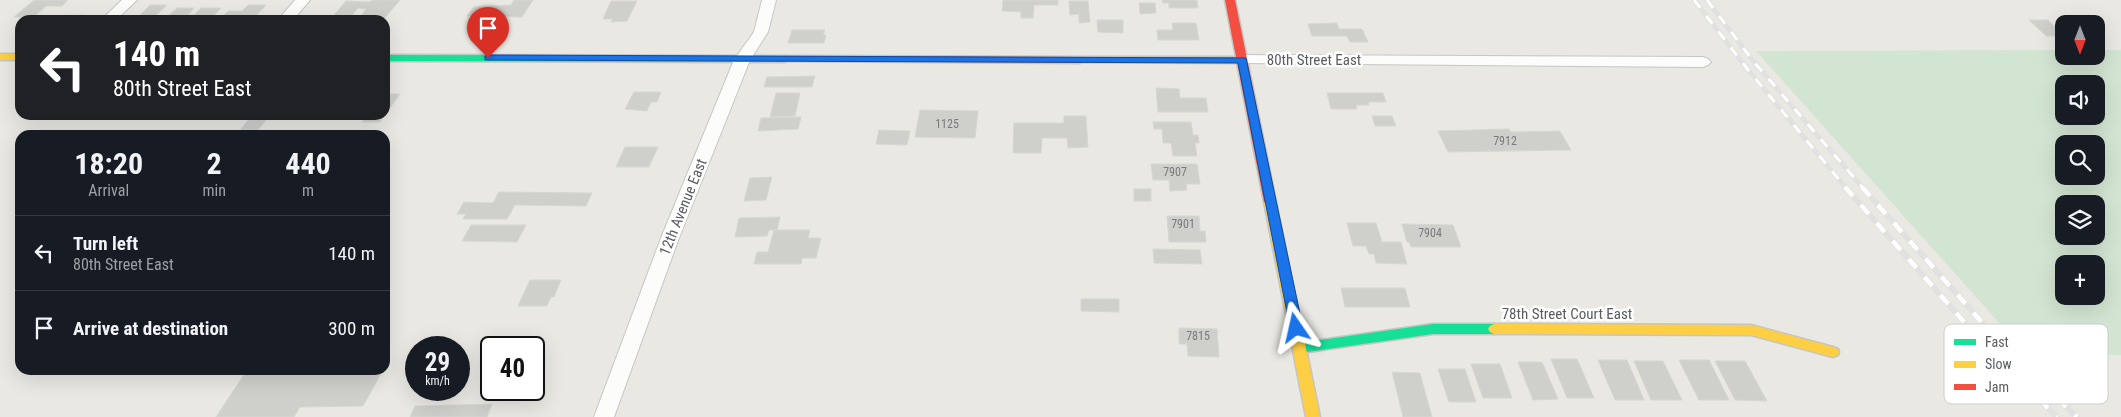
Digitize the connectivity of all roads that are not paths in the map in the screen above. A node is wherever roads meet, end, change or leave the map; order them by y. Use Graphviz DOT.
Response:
graph roads {
  1 [pos="130,0"];
  2 [pos="303,0"];
  3 [pos="769,0"];
  4 [pos="1230,0"];
  5 [pos="114,15"];
  6 [pos="290,15"];
  7 [pos="0,57"];
  8 [pos="15,57"];
  9 [pos="390,58"];
  10 [pos="742,60"];
  11 [pos="1243,60"];
  12 [pos="1703,62"];
  13 [pos="1300,348"];
  14 [pos="1833,352"];
  15 [pos="604,417"];
  16 [pos="1313,417"];
  1 -- 5 [label="street"];
  2 -- 6 [label="street"];
  3 -- 10 [label="street, 12th Avenue East"];
  4 -- 11 [label="street"];
  7 -- 8 [label="street"];
  9 -- 10 [label="street, 80th Street East"];
  10 -- 11 [label="street, 80th Street East"];
  10 -- 15 [label="street, 12th Avenue East"];
  11 -- 12 [label="street, 80th Street East"];
  11 -- 13 [label="street"];
  13 -- 14 [label="street, 78th Street Court East"];
  13 -- 16 [label="street"];
}
